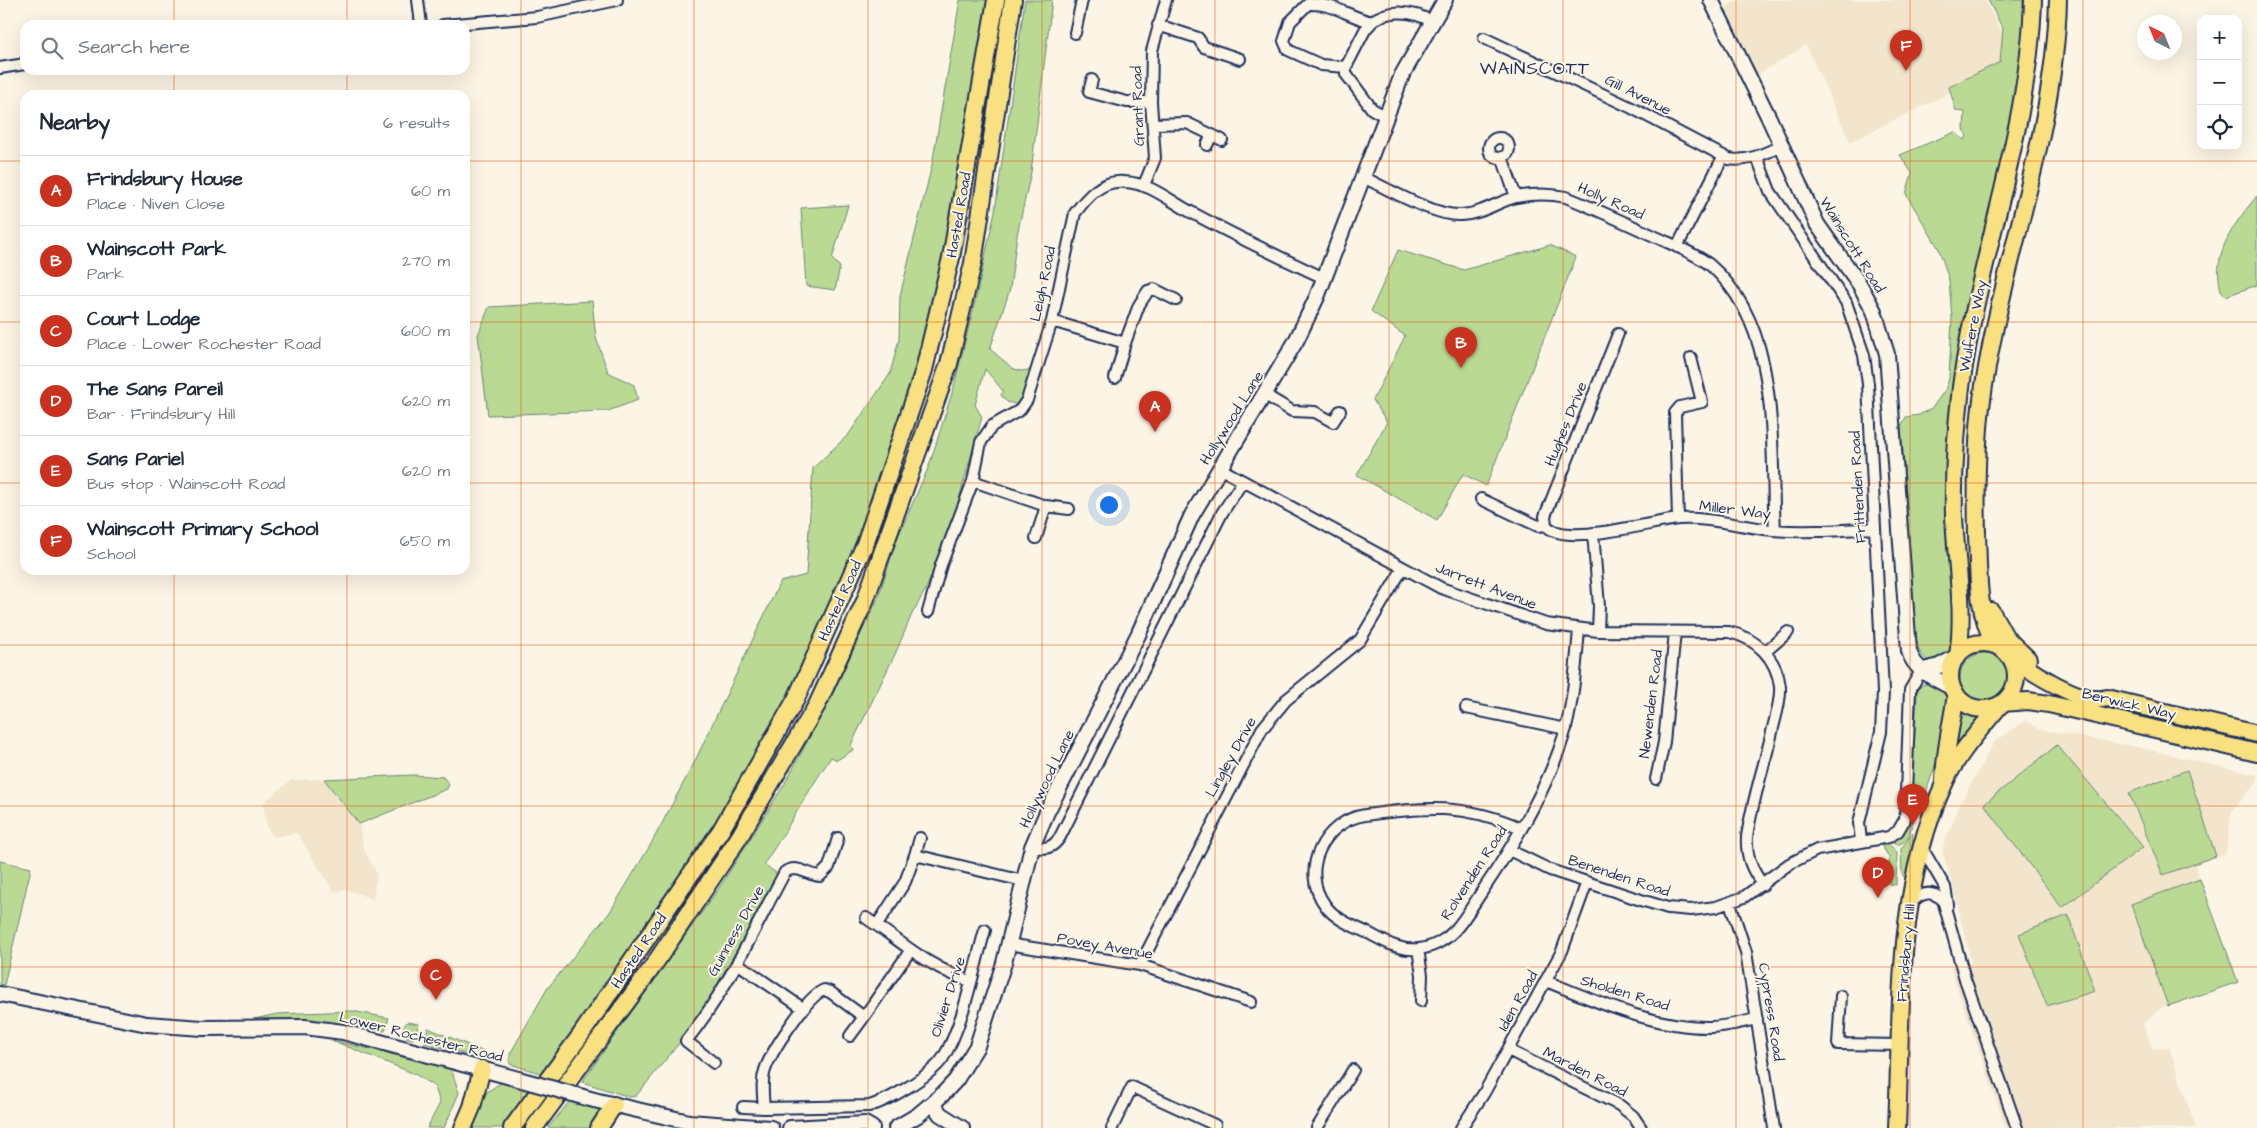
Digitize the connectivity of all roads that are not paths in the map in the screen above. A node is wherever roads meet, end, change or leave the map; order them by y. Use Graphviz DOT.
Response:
graph roads {
  1 [pos="418,0"];
  2 [pos="617,0"];
  3 [pos="996,0"];
  4 [pos="1013,0"];
  5 [pos="1082,0"];
  6 [pos="1166,0"];
  7 [pos="1444,0"];
  8 [pos="1711,0"];
  9 [pos="2033,0"];
  10 [pos="2058,0"];
  11 [pos="1306,2"];
  12 [pos="420,20"];
  13 [pos="1372,22"];
  14 [pos="1432,22"];
  15 [pos="470,23"];
  16 [pos="1158,25"];
  17 [pos="1075,33"];
  18 [pos="1484,38"];
  19 [pos="1240,58"];
  20 [pos="20,65"];
  21 [pos="1346,66"];
  22 [pos="0,68"];
  23 [pos="1092,80"];
  24 [pos="1152,102"];
  25 [pos="1385,116"];
  26 [pos="1153,124"];
  27 [pos="1222,140"];
  28 [pos="1387,146"];
  29 [pos="1781,146"];
  30 [pos="1502,157"];
  31 [pos="1723,157"];
  32 [pos="1757,157"];
  33 [pos="1365,178"];
  34 [pos="1144,185"];
  35 [pos="1516,197"];
  36 [pos="1358,221"];
  37 [pos="1678,247"];
  38 [pos="1324,278"];
  39 [pos="1176,300"];
  40 [pos="1052,321"];
  41 [pos="1618,334"];
  42 [pos="1125,344"];
  43 [pos="1691,358"];
  44 [pos="1115,378"];
  45 [pos="1264,395"];
  46 [pos="1340,411"];
  47 [pos="1219,468"];
  48 [pos="973,481"];
  49 [pos="1243,481"];
  50 [pos="1481,499"];
  51 [pos="1977,502"];
  52 [pos="1046,506"];
  53 [pos="1069,509"];
  54 [pos="1678,519"];
  55 [pos="1546,525"];
  56 [pos="1875,528"];
  57 [pos="1775,530"];
  58 [pos="1593,533"];
  59 [pos="1036,538"];
  60 [pos="1403,568"];
  61 [pos="928,612"];
  62 [pos="1579,630"];
  63 [pos="1598,631"];
  64 [pos="1675,632"];
  65 [pos="1788,632"];
  66 [pos="1995,645"];
  67 [pos="1765,652"];
  68 [pos="2009,655"];
  69 [pos="1958,656"];
  70 [pos="1923,670"];
  71 [pos="1954,691"];
  72 [pos="2107,698"];
  73 [pos="2002,703"];
  74 [pos="1466,708"];
  75 [pos="1566,728"];
  76 [pos="2257,734"];
  77 [pos="2257,753"];
  78 [pos="1656,779"];
  79 [pos="1944,783"];
  80 [pos="1521,828"];
  81 [pos="838,838"];
  82 [pos="920,838"];
  83 [pos="1861,841"];
  84 [pos="1032,846"];
  85 [pos="1922,848"];
  86 [pos="1509,850"];
  87 [pos="915,855"];
  88 [pos="1023,881"];
  89 [pos="1587,882"];
  90 [pos="1763,885"];
  91 [pos="1730,903"];
  92 [pos="1910,904"];
  93 [pos="866,918"];
  94 [pos="1949,918"];
  95 [pos="877,925"];
  96 [pos="985,930"];
  97 [pos="1008,944"];
  98 [pos="1418,949"];
  99 [pos="910,951"];
  100 [pos="737,963"];
  101 [pos="1140,965"];
  102 [pos="970,981"];
  103 [pos="1546,981"];
  104 [pos="0,994"];
  105 [pos="1841,996"];
  106 [pos="1421,1001"];
  107 [pos="1251,1002"];
  108 [pos="804,1009"];
  109 [pos="864,1017"];
  110 [pos="1757,1019"];
  111 [pos="850,1036"];
  112 [pos="1900,1045"];
  113 [pos="1508,1050"];
  114 [pos="714,1063"];
  115 [pos="482,1068"];
  116 [pos="1353,1070"];
  117 [pos="933,1103"];
  118 [pos="614,1105"];
  119 [pos="743,1107"];
  120 [pos="764,1108"];
  121 [pos="463,1128"];
  122 [pos="512,1128"];
  123 [pos="534,1128"];
  124 [pos="599,1128"];
  125 [pos="741,1128"];
  126 [pos="771,1128"];
  127 [pos="790,1128"];
  128 [pos="872,1128"];
  129 [pos="896,1128"];
  130 [pos="962,1128"];
  131 [pos="1112,1128"];
  132 [pos="1214,1128"];
  133 [pos="1317,1128"];
  134 [pos="1462,1128"];
  135 [pos="1641,1128"];
  136 [pos="1774,1128"];
  137 [pos="1897,1128"];
  138 [pos="2017,1128"];
  1 -- 12 [label="street"];
  2 -- 15 [label="street"];
  3 -- 122 [label="main road, Hasted Road"];
  4 -- 123 [label="main road, Hasted Road"];
  5 -- 17 [label="street"];
  6 -- 16 [label="street, Grant Road"];
  7 -- 14 [label="main road, Hollywood Lane"];
  8 -- 29 [label="main road, Wainscott Road"];
  9 -- 69 [label="main road, Wulfere Way"];
  10 -- 51 [label="main road, Wulfere Way"];
  11 -- 13 [label="street"];
  11 -- 21 [label="street"];
  13 -- 14 [label="street"];
  13 -- 21 [label="street"];
  14 -- 25 [label="main road, Hollywood Lane"];
  16 -- 19 [label="street"];
  16 -- 24 [label="street, Grant Road"];
  18 -- 31 [label="street, Gill Avenue"];
  20 -- 22 [label="street"];
  21 -- 25 [label="street"];
  23 -- 24 [label="street"];
  24 -- 26 [label="street, Grant Road"];
  25 -- 33 [label="main road, Hollywood Lane"];
  26 -- 27 [label="street"];
  26 -- 34 [label="street, Grant Road"];
  28 -- 33 [label="street"];
  29 -- 32 [label="street, Gill Avenue"];
  29 -- 70 [label="main road, Wainscott Road"];
  30 -- 35 [label="street"];
  31 -- 32 [label="street, Gill Avenue"];
  31 -- 37 [label="street"];
  32 -- 56 [label="street, Frittenden Road"];
  33 -- 35 [label="street, Holly Road"];
  33 -- 36 [label="street"];
  33 -- 38 [label="main road, Hollywood Lane"];
  34 -- 38 [label="street, Leigh Road"];
  34 -- 40 [label="street, Leigh Road"];
  35 -- 37 [label="street, Holly Road"];
  37 -- 57 [label="street, Holly Road"];
  38 -- 45 [label="main road, Hollywood Lane"];
  39 -- 42 [label="street"];
  40 -- 42 [label="street"];
  40 -- 48 [label="street, Leigh Road"];
  41 -- 55 [label="street, Hughes Drive"];
  42 -- 44 [label="street"];
  43 -- 54 [label="street"];
  45 -- 46 [label="street"];
  45 -- 47 [label="main road, Hollywood Lane"];
  47 -- 49 [label="street, Jarrett Avenue"];
  47 -- 84 [label="main road, Hollywood Lane"];
  48 -- 52 [label="street"];
  48 -- 61 [label="street, Leigh Road"];
  49 -- 60 [label="street, Jarrett Avenue"];
  49 -- 84 [label="street, Hollywood Lane"];
  50 -- 55 [label="street, Miller Way"];
  51 -- 66 [label="main road, Wulfere Way"];
  51 -- 72 [label="main road"];
  52 -- 53 [label="street"];
  52 -- 59 [label="street"];
  54 -- 57 [label="street, Miller Way"];
  54 -- 58 [label="street, Miller Way"];
  55 -- 58 [label="street, Miller Way"];
  56 -- 57 [label="street, Miller Way"];
  56 -- 83 [label="street, Frittenden Road"];
  58 -- 63 [label="street"];
  60 -- 62 [label="street, Jarrett Avenue"];
  60 -- 101 [label="street, Lingley Drive"];
  62 -- 63 [label="street, Jarrett Avenue"];
  62 -- 75 [label="street, Rolvenden Road"];
  63 -- 64 [label="street, Jarrett Avenue"];
  64 -- 67 [label="street, Jarrett Avenue"];
  64 -- 78 [label="street, Newenden Road"];
  65 -- 67 [label="street"];
  66 -- 68 [label="main road"];
  66 -- 69 [label="main road"];
  67 -- 90 [label="street, Jarrett Avenue"];
  68 -- 72 [label="main road, Berwick Way"];
  68 -- 73 [label="main road"];
  69 -- 70 [label="main road"];
  69 -- 71 [label="main road"];
  70 -- 71 [label="main road, Wainscott Road"];
  70 -- 83 [label="street, Benenden Road"];
  71 -- 73 [label="main road"];
  71 -- 79 [label="main road, Frindsbury Hill"];
  72 -- 76 [label="main road, Berwick Way"];
  73 -- 77 [label="main road, Berwick Way"];
  73 -- 79 [label="main road, Frindsbury Hill"];
  74 -- 75 [label="street"];
  75 -- 80 [label="street, Rolvenden Road"];
  79 -- 85 [label="main road, Frindsbury Hill"];
  80 -- 86 [label="street, Rolvenden Road"];
  80 -- 98 [label="street, Rolvenden Road"];
  81 -- 100 [label="street, Guinness Drive"];
  82 -- 87 [label="street"];
  83 -- 90 [label="street, Benenden Road"];
  84 -- 88 [label="main road, Hollywood Lane"];
  85 -- 92 [label="main road, Frindsbury Hill"];
  85 -- 94 [label="street"];
  86 -- 89 [label="street, Benenden Road"];
  86 -- 98 [label="street, Rolvenden Road"];
  87 -- 88 [label="street"];
  87 -- 95 [label="street"];
  88 -- 97 [label="main road, Hollywood Lane"];
  89 -- 91 [label="street, Benenden Road"];
  89 -- 103 [label="street, Iden Road"];
  90 -- 91 [label="street, Benenden Road"];
  91 -- 110 [label="street, Cypress Road"];
  92 -- 94 [label="street"];
  92 -- 112 [label="main road, Frindsbury Hill"];
  93 -- 95 [label="street"];
  94 -- 138 [label="street"];
  95 -- 99 [label="street"];
  96 -- 102 [label="street, Olivier Drive"];
  97 -- 101 [label="street, Povey Avenue"];
  97 -- 117 [label="main road, Hollywood Lane"];
  98 -- 106 [label="street"];
  99 -- 102 [label="street"];
  99 -- 109 [label="street"];
  100 -- 108 [label="street"];
  100 -- 114 [label="street, Guinness Drive"];
  101 -- 107 [label="street, Povey Avenue"];
  102 -- 120 [label="street, Olivier Drive"];
  103 -- 110 [label="street, Sholden Road"];
  103 -- 113 [label="street, Iden Road"];
  104 -- 115 [label="main road, Lower Rochester Road"];
  105 -- 112 [label="street"];
  108 -- 109 [label="street"];
  108 -- 120 [label="street"];
  109 -- 111 [label="street"];
  110 -- 136 [label="street, Cypress Road"];
  112 -- 137 [label="main road, Frindsbury Hill"];
  113 -- 134 [label="street, Iden Road"];
  113 -- 135 [label="street, Marden Road"];
  115 -- 118 [label="main road, Lower Rochester Road, bridge"];
  115 -- 121 [label="main road"];
  116 -- 133 [label="street"];
  117 -- 129 [label="main road, Hollywood Lane"];
  117 -- 130 [label="main road"];
  118 -- 124 [label="main road"];
  118 -- 125 [label="main road, Lower Rochester Road"];
  119 -- 120 [label="street, Olivier Drive"];
  125 -- 126 [label="main road, Lower Rochester Road"];
  127 -- 128 [label="main road"];
  131 -- 132 [label="street"];
}
